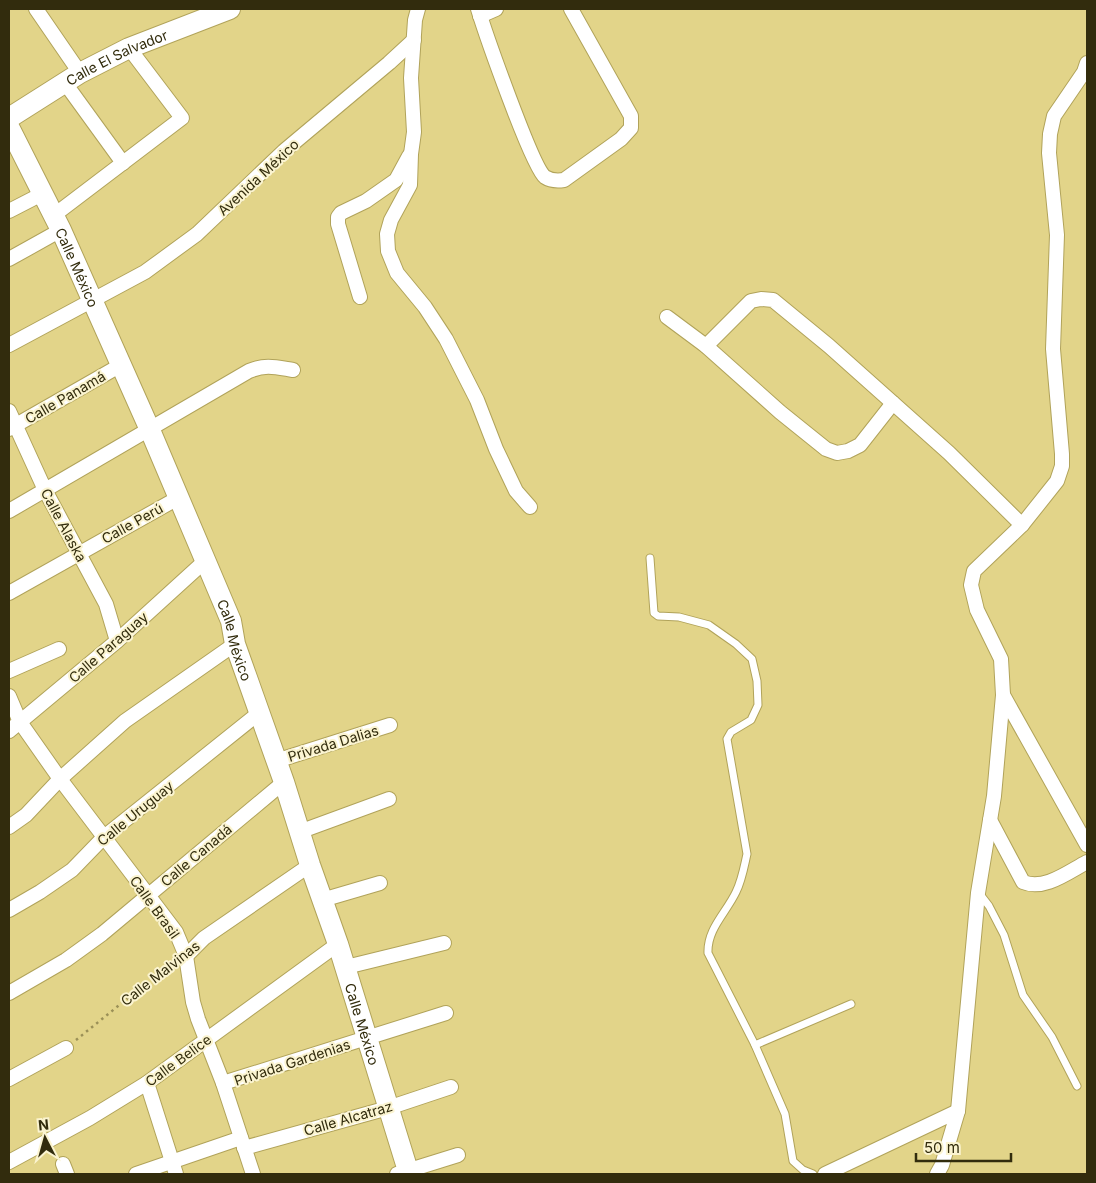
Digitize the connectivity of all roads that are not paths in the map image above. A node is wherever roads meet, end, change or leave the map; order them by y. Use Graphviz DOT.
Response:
graph roads {
  1 [pos="36,9"];
  2 [pos="230,9"];
  3 [pos="418,9"];
  4 [pos="496,9"];
  5 [pos="571,9"];
  6 [pos="479,12"];
  7 [pos="414,40"];
  8 [pos="129,48"];
  9 [pos="1087,63"];
  10 [pos="73,78"];
  11 [pos="9,118"];
  12 [pos="9,127"];
  13 [pos="410,154"];
  14 [pos="123,163"];
  15 [pos="42,194"];
  16 [pos="9,211"];
  17 [pos="57,223"];
  18 [pos="9,260"];
  19 [pos="360,296"];
  20 [pos="92,300"];
  21 [pos="667,317"];
  22 [pos="9,345"];
  23 [pos="706,346"];
  24 [pos="121,365"];
  25 [pos="293,370"];
  26 [pos="893,403"];
  27 [pos="9,411"];
  28 [pos="12,427"];
  29 [pos="150,430"];
  30 [pos="45,490"];
  31 [pos="178,498"];
  32 [pos="530,507"];
  33 [pos="9,511"];
  34 [pos="1022,526"];
  35 [pos="80,553"];
  36 [pos="650,558"];
  37 [pos="205,561"];
  38 [pos="9,594"];
  39 [pos="117,641"];
  40 [pos="235,644"];
  41 [pos="59,649"];
  42 [pos="9,671"];
  43 [pos="1003,695"];
  44 [pos="9,696"];
  45 [pos="259,713"];
  46 [pos="390,725"];
  47 [pos="14,726"];
  48 [pos="276,760"];
  49 [pos="60,780"];
  50 [pos="284,782"];
  51 [pos="389,800"];
  52 [pos="990,820"];
  53 [pos="9,827"];
  54 [pos="299,832"];
  55 [pos="104,837"];
  56 [pos="1087,845"];
  57 [pos="1087,862"];
  58 [pos="310,865"];
  59 [pos="380,883"];
  60 [pos="978,893"];
  61 [pos="147,896"];
  62 [pos="322,900"];
  63 [pos="9,910"];
  64 [pos="444,943"];
  65 [pos="338,944"];
  66 [pos="186,956"];
  67 [pos="346,967"];
  68 [pos="9,993"];
  69 [pos="851,1004"];
  70 [pos="446,1013"];
  71 [pos="368,1037"];
  72 [pos="206,1040"];
  73 [pos="755,1045"];
  74 [pos="66,1048"];
  75 [pos="9,1079"];
  76 [pos="146,1083"];
  77 [pos="223,1083"];
  78 [pos="1077,1086"];
  79 [pos="451,1087"];
  80 [pos="388,1108"];
  81 [pos="958,1112"];
  82 [pos="243,1143"];
  83 [pos="458,1155"];
  84 [pos="9,1162"];
  85 [pos="174,1169"];
  86 [pos="405,1173"];
  87 [pos="136,1174"];
  88 [pos="253,1174"];
  89 [pos="814,1174"];
  90 [pos="825,1174"];
  91 [pos="937,1174"];
  1 -- 10 [label="street"];
  2 -- 8 [label="street, Calle El Salvador"];
  3 -- 7 [label="street"];
  4 -- 6 [label="street"];
  5 -- 6 [label="street"];
  7 -- 13 [label="street"];
  7 -- 20 [label="street, Avenida México"];
  8 -- 10 [label="street, Calle El Salvador"];
  8 -- 14 [label="street"];
  9 -- 34 [label="street"];
  10 -- 11 [label="street, Calle El Salvador"];
  10 -- 14 [label="street"];
  12 -- 15 [label="street, Calle México"];
  13 -- 19 [label="street"];
  13 -- 32 [label="street"];
  14 -- 17 [label="street"];
  15 -- 16 [label="street"];
  15 -- 17 [label="street, Calle México"];
  17 -- 18 [label="street"];
  17 -- 20 [label="street, Calle México"];
  20 -- 22 [label="street, Avenida México"];
  20 -- 24 [label="street, Calle México"];
  21 -- 23 [label="street"];
  23 -- 26 [label="street"];
  23 -- 26 [label="street"];
  24 -- 28 [label="street, Calle Panamá"];
  24 -- 29 [label="street, Calle México"];
  25 -- 29 [label="street"];
  26 -- 34 [label="street"];
  27 -- 28 [label="street, Calle Alaska"];
  28 -- 30 [label="street, Calle Alaska"];
  29 -- 30 [label="street"];
  29 -- 31 [label="street, Calle México"];
  30 -- 33 [label="street"];
  30 -- 35 [label="street, Calle Alaska"];
  31 -- 35 [label="street, Calle Perú"];
  31 -- 37 [label="street, Calle México"];
  34 -- 43 [label="street"];
  35 -- 38 [label="street, Calle Perú"];
  35 -- 39 [label="street, Calle Alaska"];
  36 -- 73 [label="lane"];
  37 -- 39 [label="street, Calle Paraguay"];
  37 -- 40 [label="street, Calle México"];
  39 -- 47 [label="street, Calle Paraguay"];
  40 -- 45 [label="street, Calle México"];
  40 -- 49 [label="street"];
  41 -- 42 [label="street"];
  43 -- 52 [label="street"];
  43 -- 56 [label="street"];
  44 -- 47 [label="street, Calle Brasil"];
  45 -- 48 [label="street, Calle México"];
  45 -- 55 [label="street, Calle Uruguay"];
  46 -- 48 [label="street, Privada Dalias"];
  47 -- 49 [label="street, Calle Brasil"];
  48 -- 50 [label="street, Calle México"];
  49 -- 53 [label="street"];
  49 -- 55 [label="street, Calle Brasil"];
  50 -- 54 [label="street, Calle México"];
  50 -- 61 [label="street, Calle Canadá"];
  51 -- 54 [label="street"];
  52 -- 57 [label="street"];
  52 -- 60 [label="street"];
  54 -- 58 [label="street, Calle México"];
  55 -- 61 [label="street, Calle Brasil"];
  55 -- 63 [label="street, Calle Uruguay"];
  58 -- 62 [label="street, Calle México"];
  58 -- 66 [label="street, Calle Malvinas"];
  59 -- 62 [label="street"];
  60 -- 78 [label="lane"];
  60 -- 81 [label="street"];
  61 -- 66 [label="street, Calle Brasil"];
  61 -- 68 [label="street, Calle Canadá"];
  62 -- 65 [label="street, Calle México"];
  64 -- 67 [label="street"];
  65 -- 67 [label="street, Calle México"];
  65 -- 72 [label="street, Calle Belice"];
  66 -- 72 [label="street, Calle Brasil"];
  67 -- 71 [label="street, Calle México"];
  69 -- 73 [label="lane"];
  70 -- 71 [label="street, Privada Gardenias"];
  71 -- 77 [label="street, Privada Gardenias"];
  71 -- 80 [label="street, Calle México"];
  72 -- 76 [label="street, Calle Belice"];
  72 -- 77 [label="street, Calle Brasil"];
  73 -- 89 [label="lane"];
  74 -- 75 [label="street"];
  76 -- 84 [label="street, Calle Belice"];
  76 -- 85 [label="street"];
  77 -- 82 [label="street, Calle Brasil"];
  79 -- 80 [label="street, Calle Alcatraz"];
  80 -- 82 [label="street, Calle Alcatraz"];
  80 -- 86 [label="street, Calle México"];
  81 -- 90 [label="street"];
  81 -- 91 [label="street"];
  82 -- 85 [label="street, Calle Alcatraz"];
  82 -- 88 [label="street, Calle Brasil"];
  83 -- 86 [label="street"];
  85 -- 87 [label="street, Calle Alcatraz"];
}
